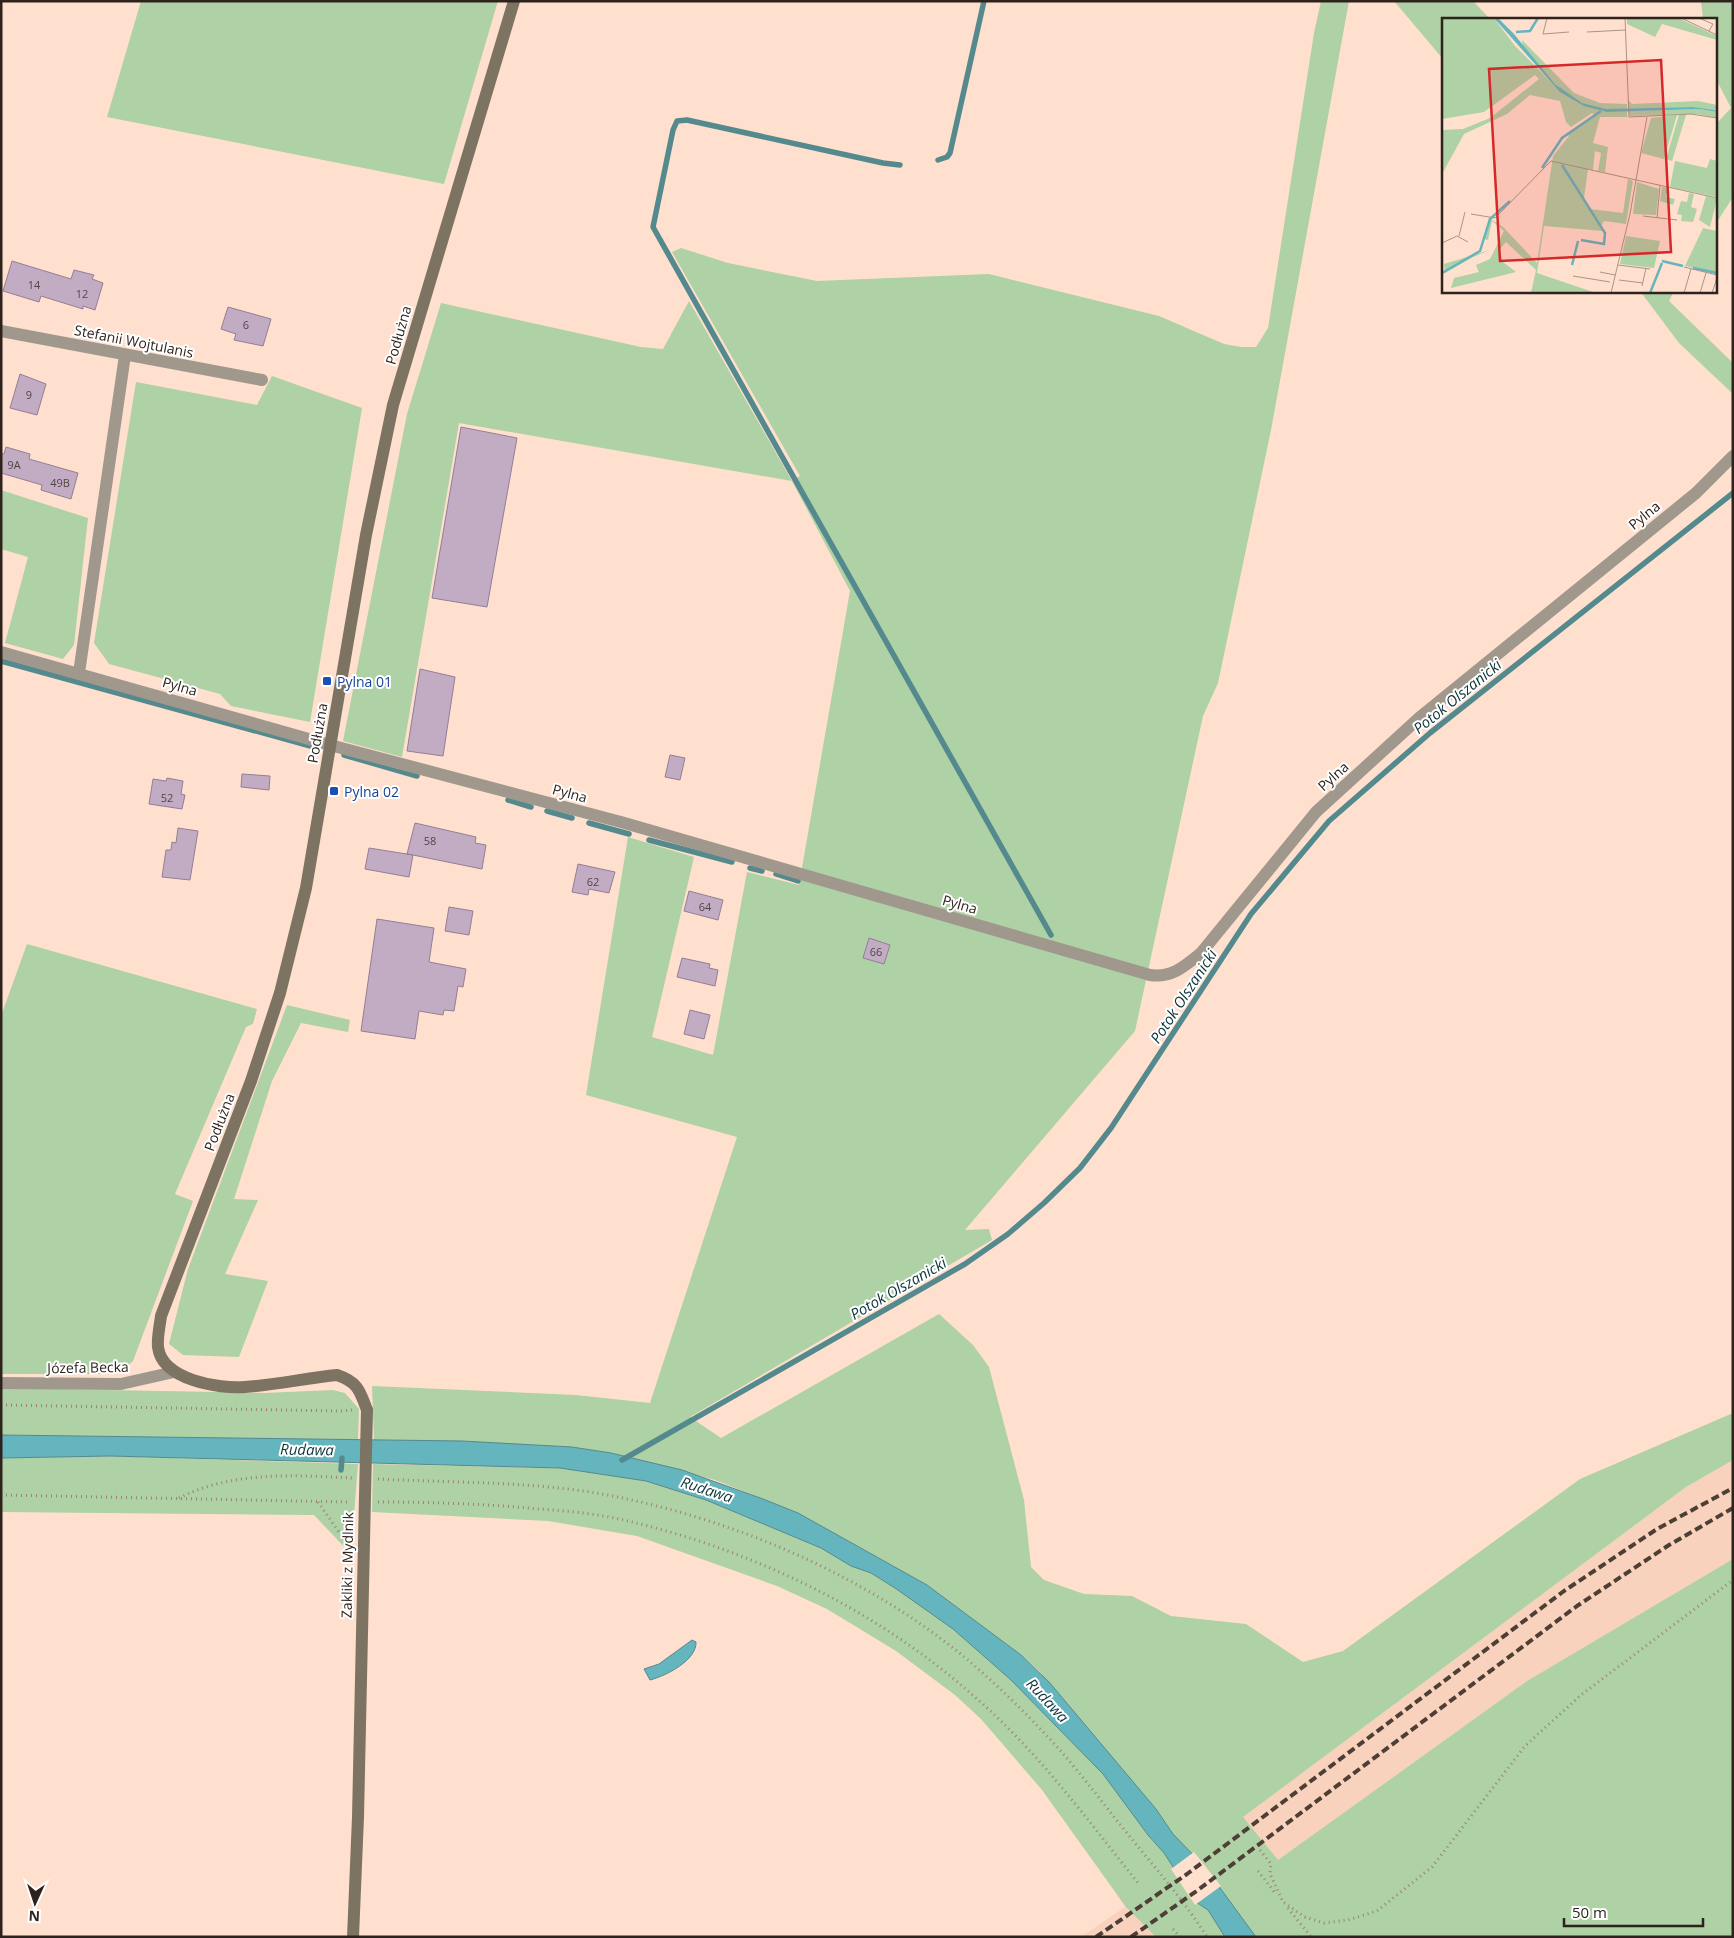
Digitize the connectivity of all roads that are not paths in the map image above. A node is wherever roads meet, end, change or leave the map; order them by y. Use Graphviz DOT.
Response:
graph roads {
  1 [pos="514,1"];
  2 [pos="1,331"];
  3 [pos="125,355"];
  4 [pos="262,380"];
  5 [pos="1733,456"];
  6 [pos="1,652"];
  7 [pos="79,673"];
  8 [pos="330,744"];
  9 [pos="174,1372"];
  10 [pos="1,1383"];
  11 [pos="353,1937"];
  1 -- 8 [label="street, Podłużna"];
  2 -- 3 [label="street, Stefanii Wojtulanis"];
  3 -- 4 [label="street, Stefanii Wojtulanis"];
  3 -- 7 [label="street"];
  5 -- 8 [label="street, Pylna"];
  6 -- 7 [label="street, Pylna"];
  7 -- 8 [label="street, Pylna"];
  8 -- 9 [label="street, Podłużna"];
  9 -- 10 [label="street, Józefa Becka"];
  9 -- 11 [label="street, Zakliki z Mydlnik, bridge"];
}
